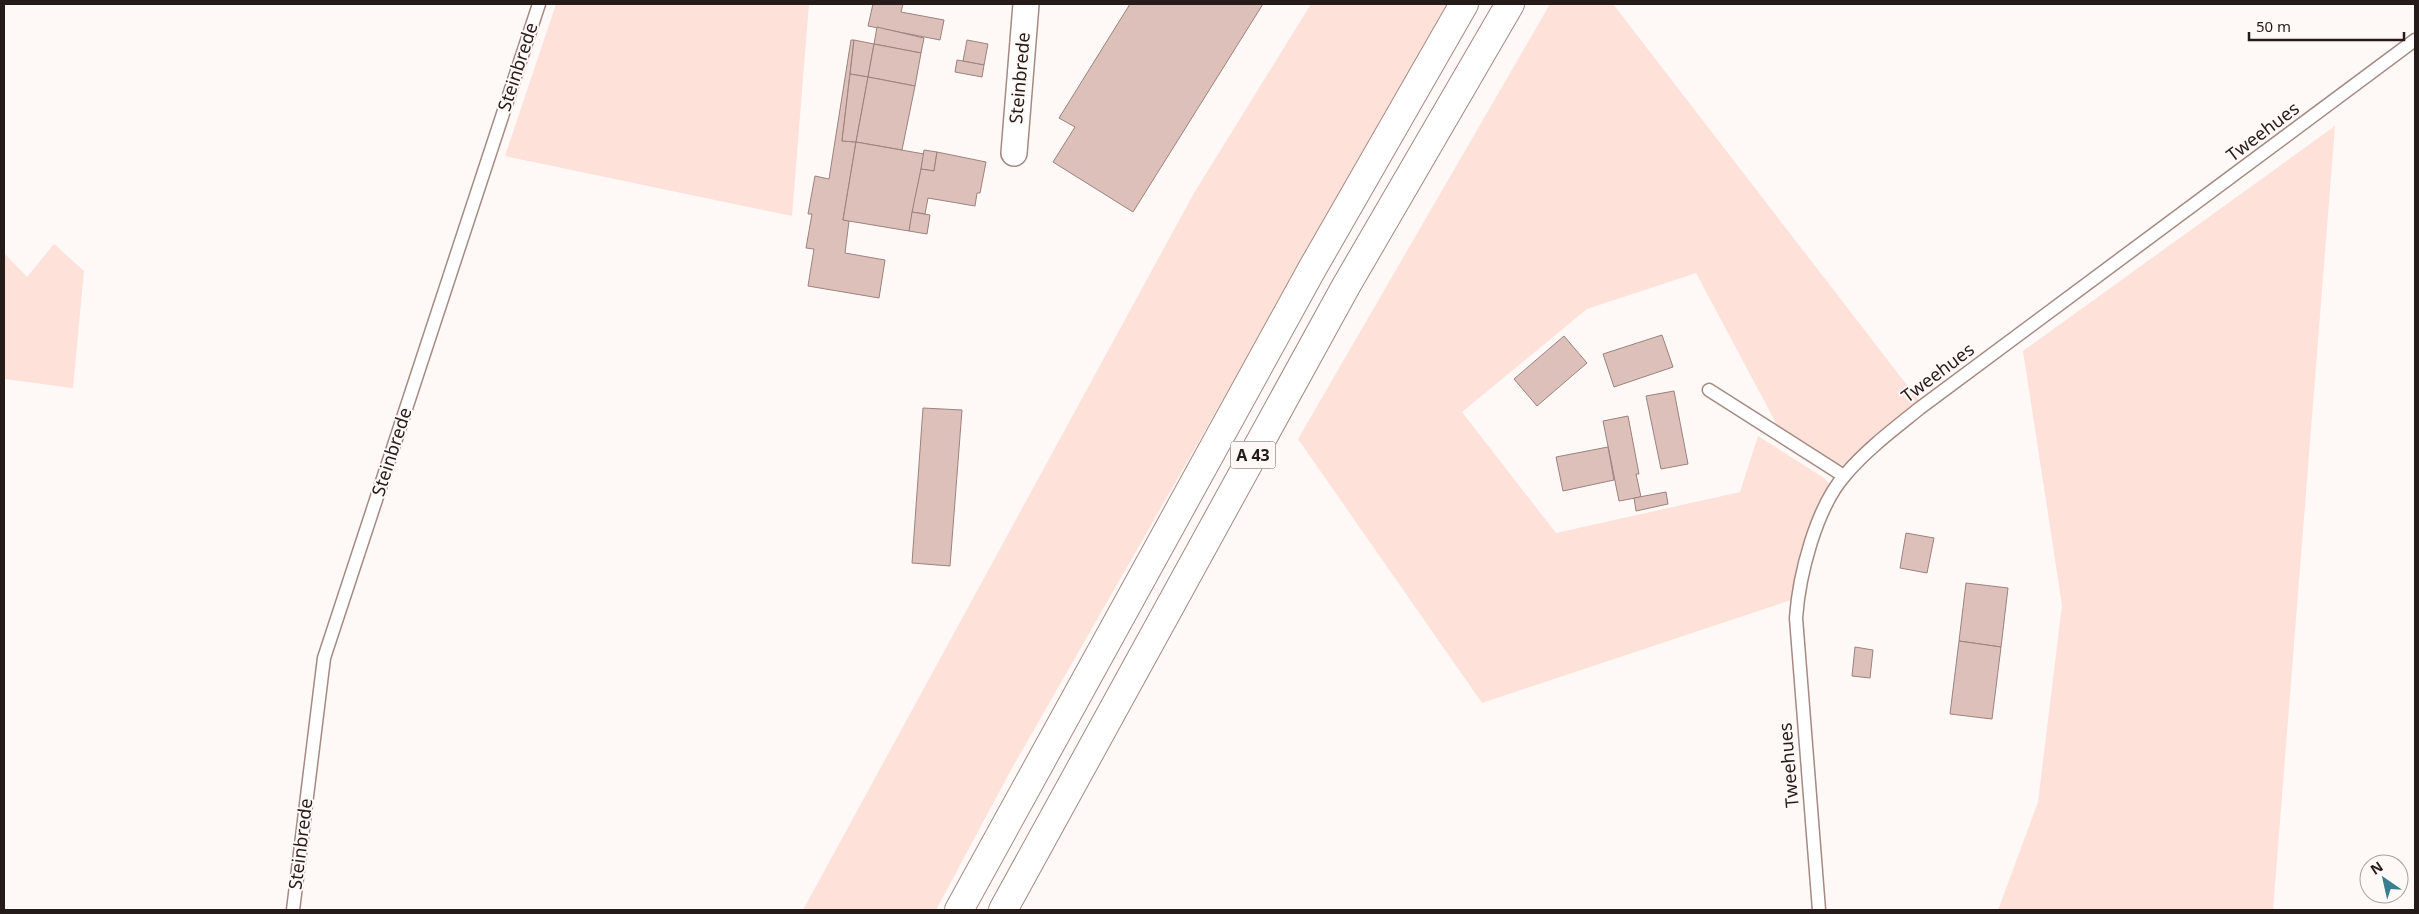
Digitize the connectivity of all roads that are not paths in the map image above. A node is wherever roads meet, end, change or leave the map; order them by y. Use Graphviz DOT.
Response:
graph roads {
  1 [pos="539,4"];
  2 [pos="1026,4"];
  3 [pos="1464,4"];
  4 [pos="1510,4"];
  5 [pos="2415,40"];
  6 [pos="1014,153"];
  7 [pos="1709,390"];
  8 [pos="1844,476"];
  9 [pos="293,910"];
  10 [pos="959,910"];
  11 [pos="1003,910"];
  12 [pos="1819,910"];
  1 -- 9 [label="lane, Steinbrede"];
  2 -- 6 [label="street, Steinbrede"];
  3 -- 10 [label="highway, A 43"];
  4 -- 11 [label="highway, A 43"];
  5 -- 8 [label="lane, Tweehues"];
  7 -- 8 [label="lane"];
  8 -- 12 [label="lane, Tweehues"];
}
